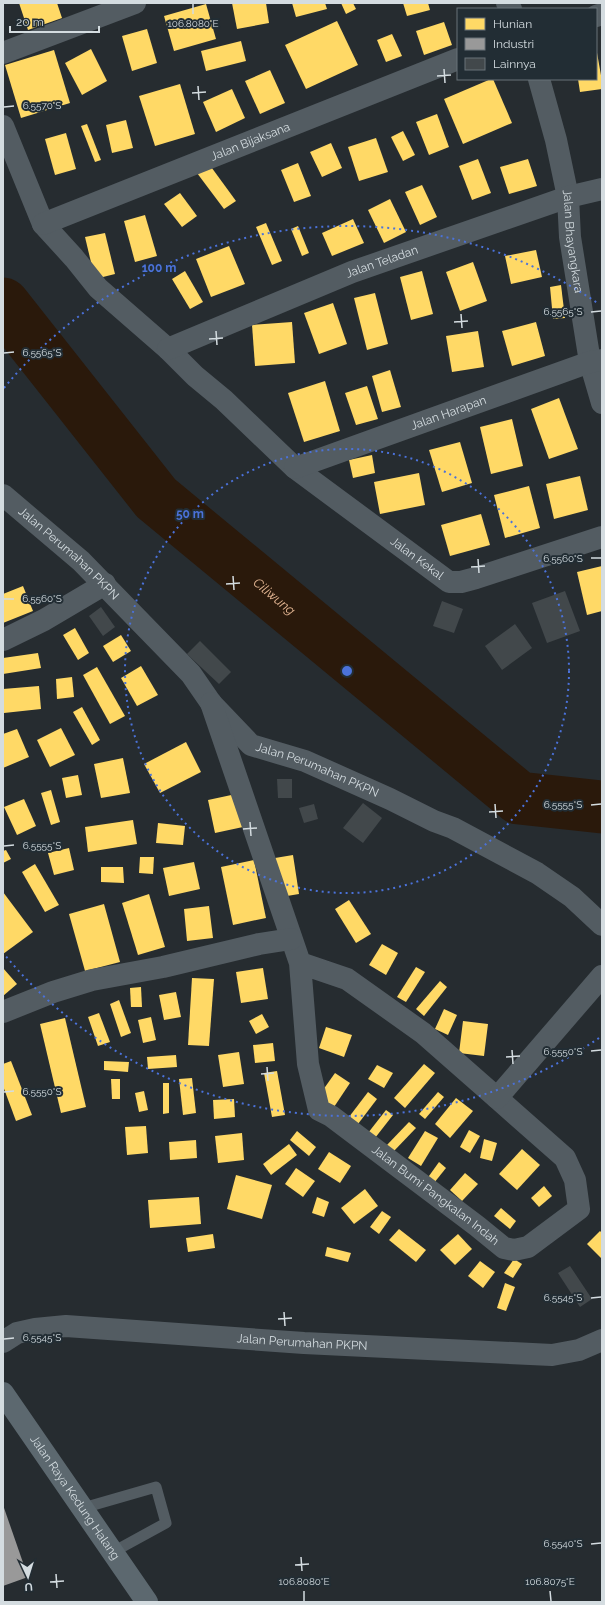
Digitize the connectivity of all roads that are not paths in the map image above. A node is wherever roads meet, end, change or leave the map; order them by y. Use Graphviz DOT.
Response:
graph roads {
  1 [pos="135,3"];
  2 [pos="3,53"];
  3 [pos="457,59"];
  4 [pos="539,80"];
  5 [pos="3,126"];
  6 [pos="602,189"];
  7 [pos="568,197"];
  8 [pos="44,224"];
  9 [pos="168,349"];
  10 [pos="596,361"];
  11 [pos="602,403"];
  12 [pos="295,468"];
  13 [pos="3,495"];
  14 [pos="602,537"];
  15 [pos="105,584"];
  16 [pos="3,640"];
  17 [pos="212,703"];
  18 [pos="602,925"];
  19 [pos="291,939"];
  20 [pos="300,963"];
  21 [pos="602,976"];
  22 [pos="3,1012"];
  23 [pos="497,1098"];
  24 [pos="602,1340"];
  25 [pos="3,1342"];
  26 [pos="3,1393"];
  27 [pos="84,1508"];
  28 [pos="113,1552"];
  29 [pos="147,1602"];
  1 -- 2 [label="street"];
  3 -- 8 [label="street, Jalan Bijaksana"];
  4 -- 7 [label="street, Jalan Bhayangkara"];
  5 -- 8 [label="street, Jalan Kekal"];
  6 -- 7 [label="street, Jalan Teladan"];
  7 -- 9 [label="street, Jalan Teladan"];
  7 -- 10 [label="street, Jalan Bhayangkara"];
  8 -- 9 [label="street, Jalan Kekal"];
  9 -- 12 [label="street, Jalan Kekal"];
  10 -- 11 [label="street, Jalan Bhayangkara"];
  10 -- 12 [label="street, Jalan Harapan"];
  12 -- 14 [label="street, Jalan Kekal"];
  13 -- 15 [label="street, Jalan Perumahan PKPN"];
  15 -- 16 [label="street"];
  15 -- 17 [label="street, Jalan Perumahan PKPN"];
  17 -- 18 [label="street, Jalan Perumahan PKPN"];
  17 -- 19 [label="street, Jalan Bumi Pangkalan Indah"];
  19 -- 20 [label="street, Jalan Bumi Pangkalan Indah"];
  19 -- 22 [label="street"];
  20 -- 23 [label="street, Jalan Bumi Pangkalan Indah"];
  20 -- 23 [label="street, Jalan Bumi Pangkalan Indah"];
  21 -- 23 [label="street"];
  24 -- 25 [label="street, Jalan Perumahan PKPN"];
  26 -- 27 [label="main road, Jalan Raya Kedung Halang"];
  27 -- 28 [label="main road, Jalan Raya Kedung Halang"];
  27 -- 28 [label="lane"];
  28 -- 29 [label="main road, Jalan Raya Kedung Halang"];
}
